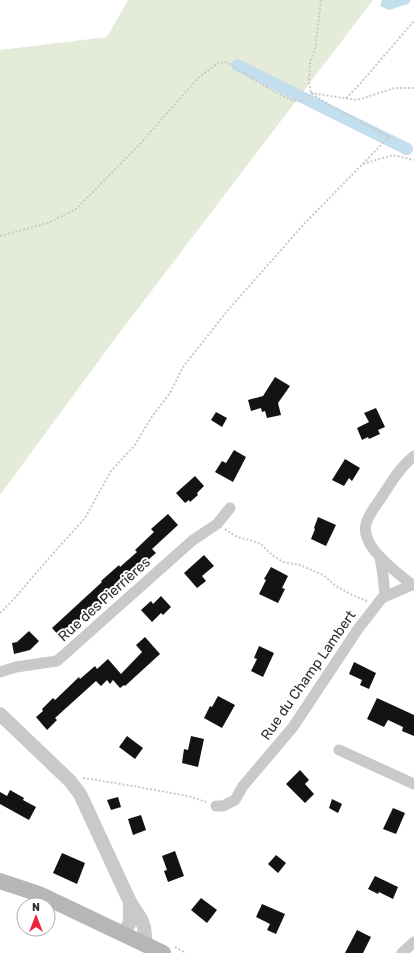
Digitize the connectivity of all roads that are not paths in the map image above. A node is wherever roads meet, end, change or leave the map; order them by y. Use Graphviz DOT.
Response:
graph roads {
  1 [pos="414,456"];
  2 [pos="230,508"];
  3 [pos="380,558"];
  4 [pos="413,585"];
  5 [pos="383,597"];
  6 [pos="0,672"];
  7 [pos="0,714"];
  8 [pos="339,750"];
  9 [pos="414,784"];
  10 [pos="216,806"];
  11 [pos="0,881"];
  12 [pos="130,902"];
  13 [pos="124,934"];
  14 [pos="414,942"];
  15 [pos="146,945"];
  16 [pos="163,953"];
  17 [pos="402,953"];
  1 -- 3 [label="street"];
  2 -- 6 [label="street, Rue des Pierrières"];
  3 -- 4 [label="street"];
  3 -- 5 [label="street"];
  4 -- 5 [label="street"];
  5 -- 10 [label="street, Rue du Champ Lambert"];
  7 -- 12 [label="street"];
  8 -- 9 [label="street"];
  11 -- 13 [label="main road"];
  12 -- 13 [label="street"];
  12 -- 15 [label="street"];
  13 -- 15 [label="main road"];
  14 -- 17 [label="street"];
  15 -- 16 [label="main road"];
}
